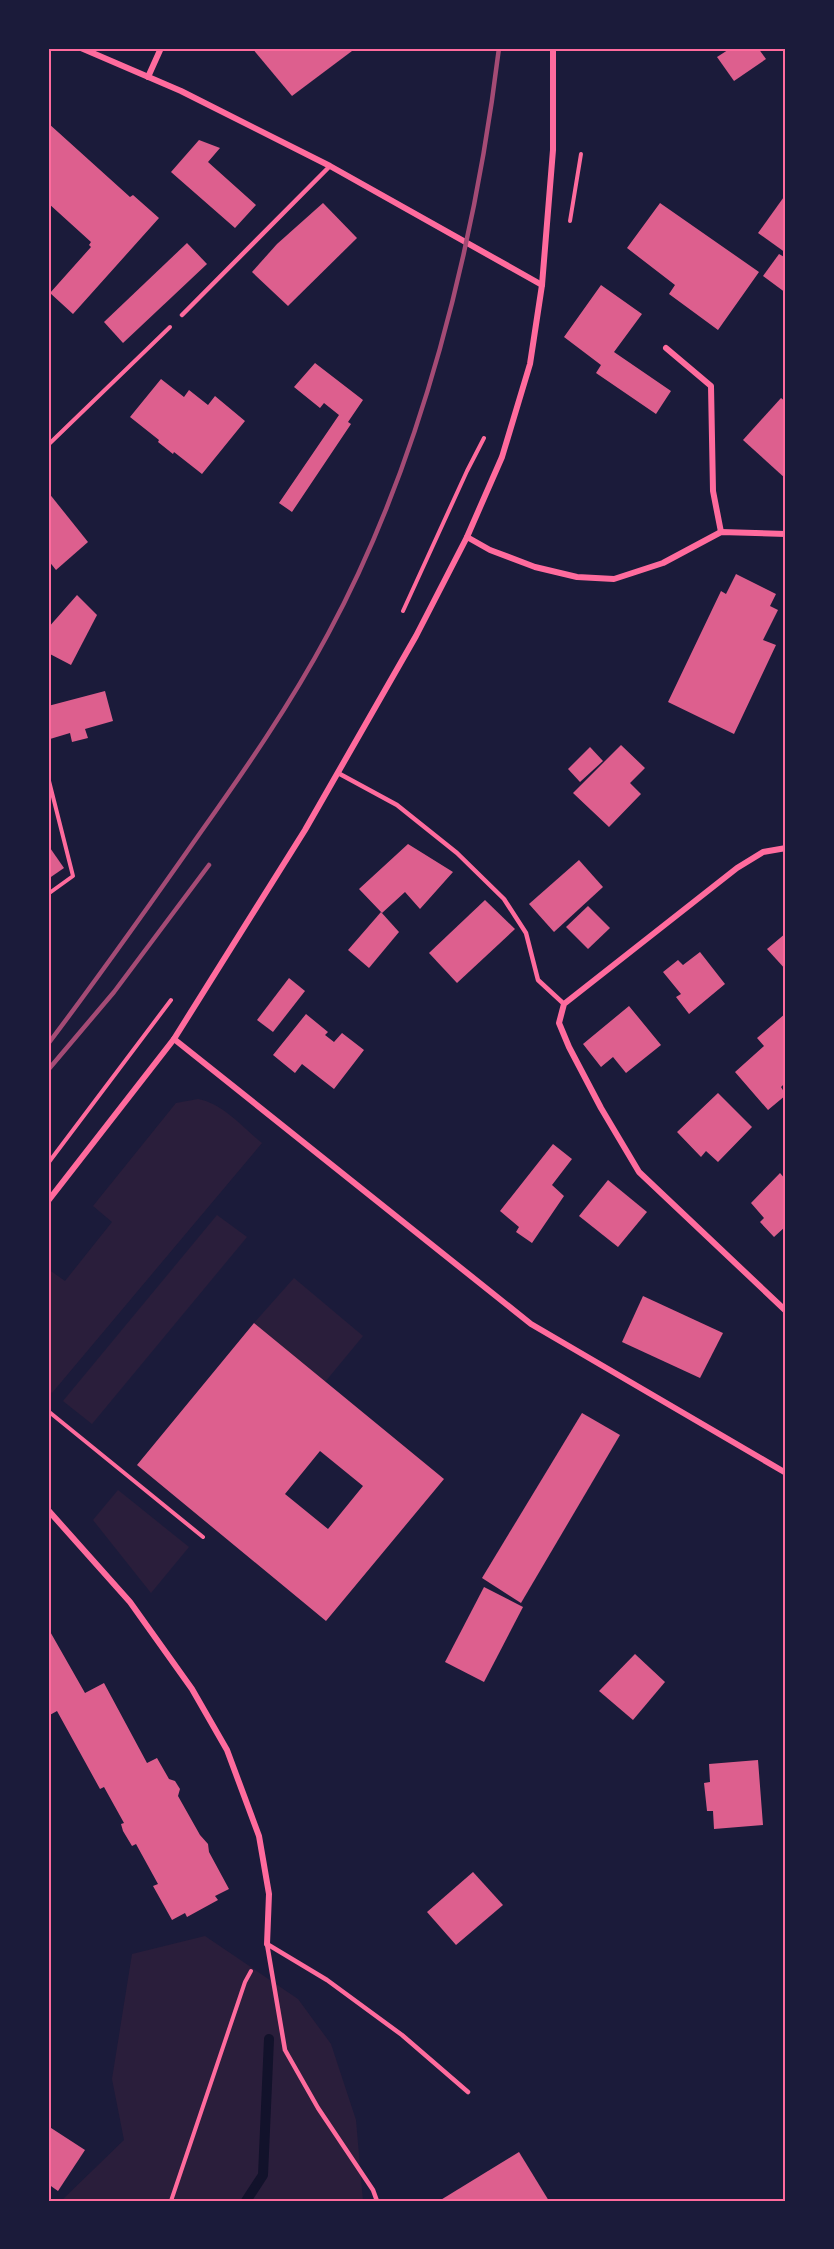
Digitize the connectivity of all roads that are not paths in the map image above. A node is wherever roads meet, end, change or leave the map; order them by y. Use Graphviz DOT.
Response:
graph roads {
  1 [pos="81,48"];
  2 [pos="161,48"];
  3 [pos="553,48"];
  4 [pos="148,77"];
  5 [pos="330,166"];
  6 [pos="542,285"];
  7 [pos="182,315"];
  8 [pos="666,348"];
  9 [pos="721,532"];
  10 [pos="786,534"];
  11 [pos="467,537"];
  12 [pos="338,773"];
  13 [pos="786,848"];
  14 [pos="564,1004"];
  15 [pos="174,1039"];
  16 [pos="48,1201"];
  17 [pos="786,1311"];
  18 [pos="786,1473"];
  19 [pos="48,1510"];
  20 [pos="267,1944"];
  21 [pos="468,2092"];
  22 [pos="377,2201"];
  1 -- 4 [label="street"];
  2 -- 4 [label="street"];
  3 -- 6 [label="street"];
  4 -- 5 [label="street"];
  5 -- 6 [label="street"];
  5 -- 7 [label="lane"];
  6 -- 11 [label="street"];
  8 -- 9 [label="street"];
  9 -- 10 [label="street"];
  9 -- 11 [label="street"];
  11 -- 12 [label="street"];
  12 -- 14 [label="lane"];
  12 -- 15 [label="street"];
  13 -- 14 [label="street"];
  14 -- 17 [label="street"];
  15 -- 16 [label="street"];
  15 -- 18 [label="street"];
  19 -- 20 [label="street"];
  20 -- 21 [label="lane"];
  20 -- 22 [label="lane"];
}
